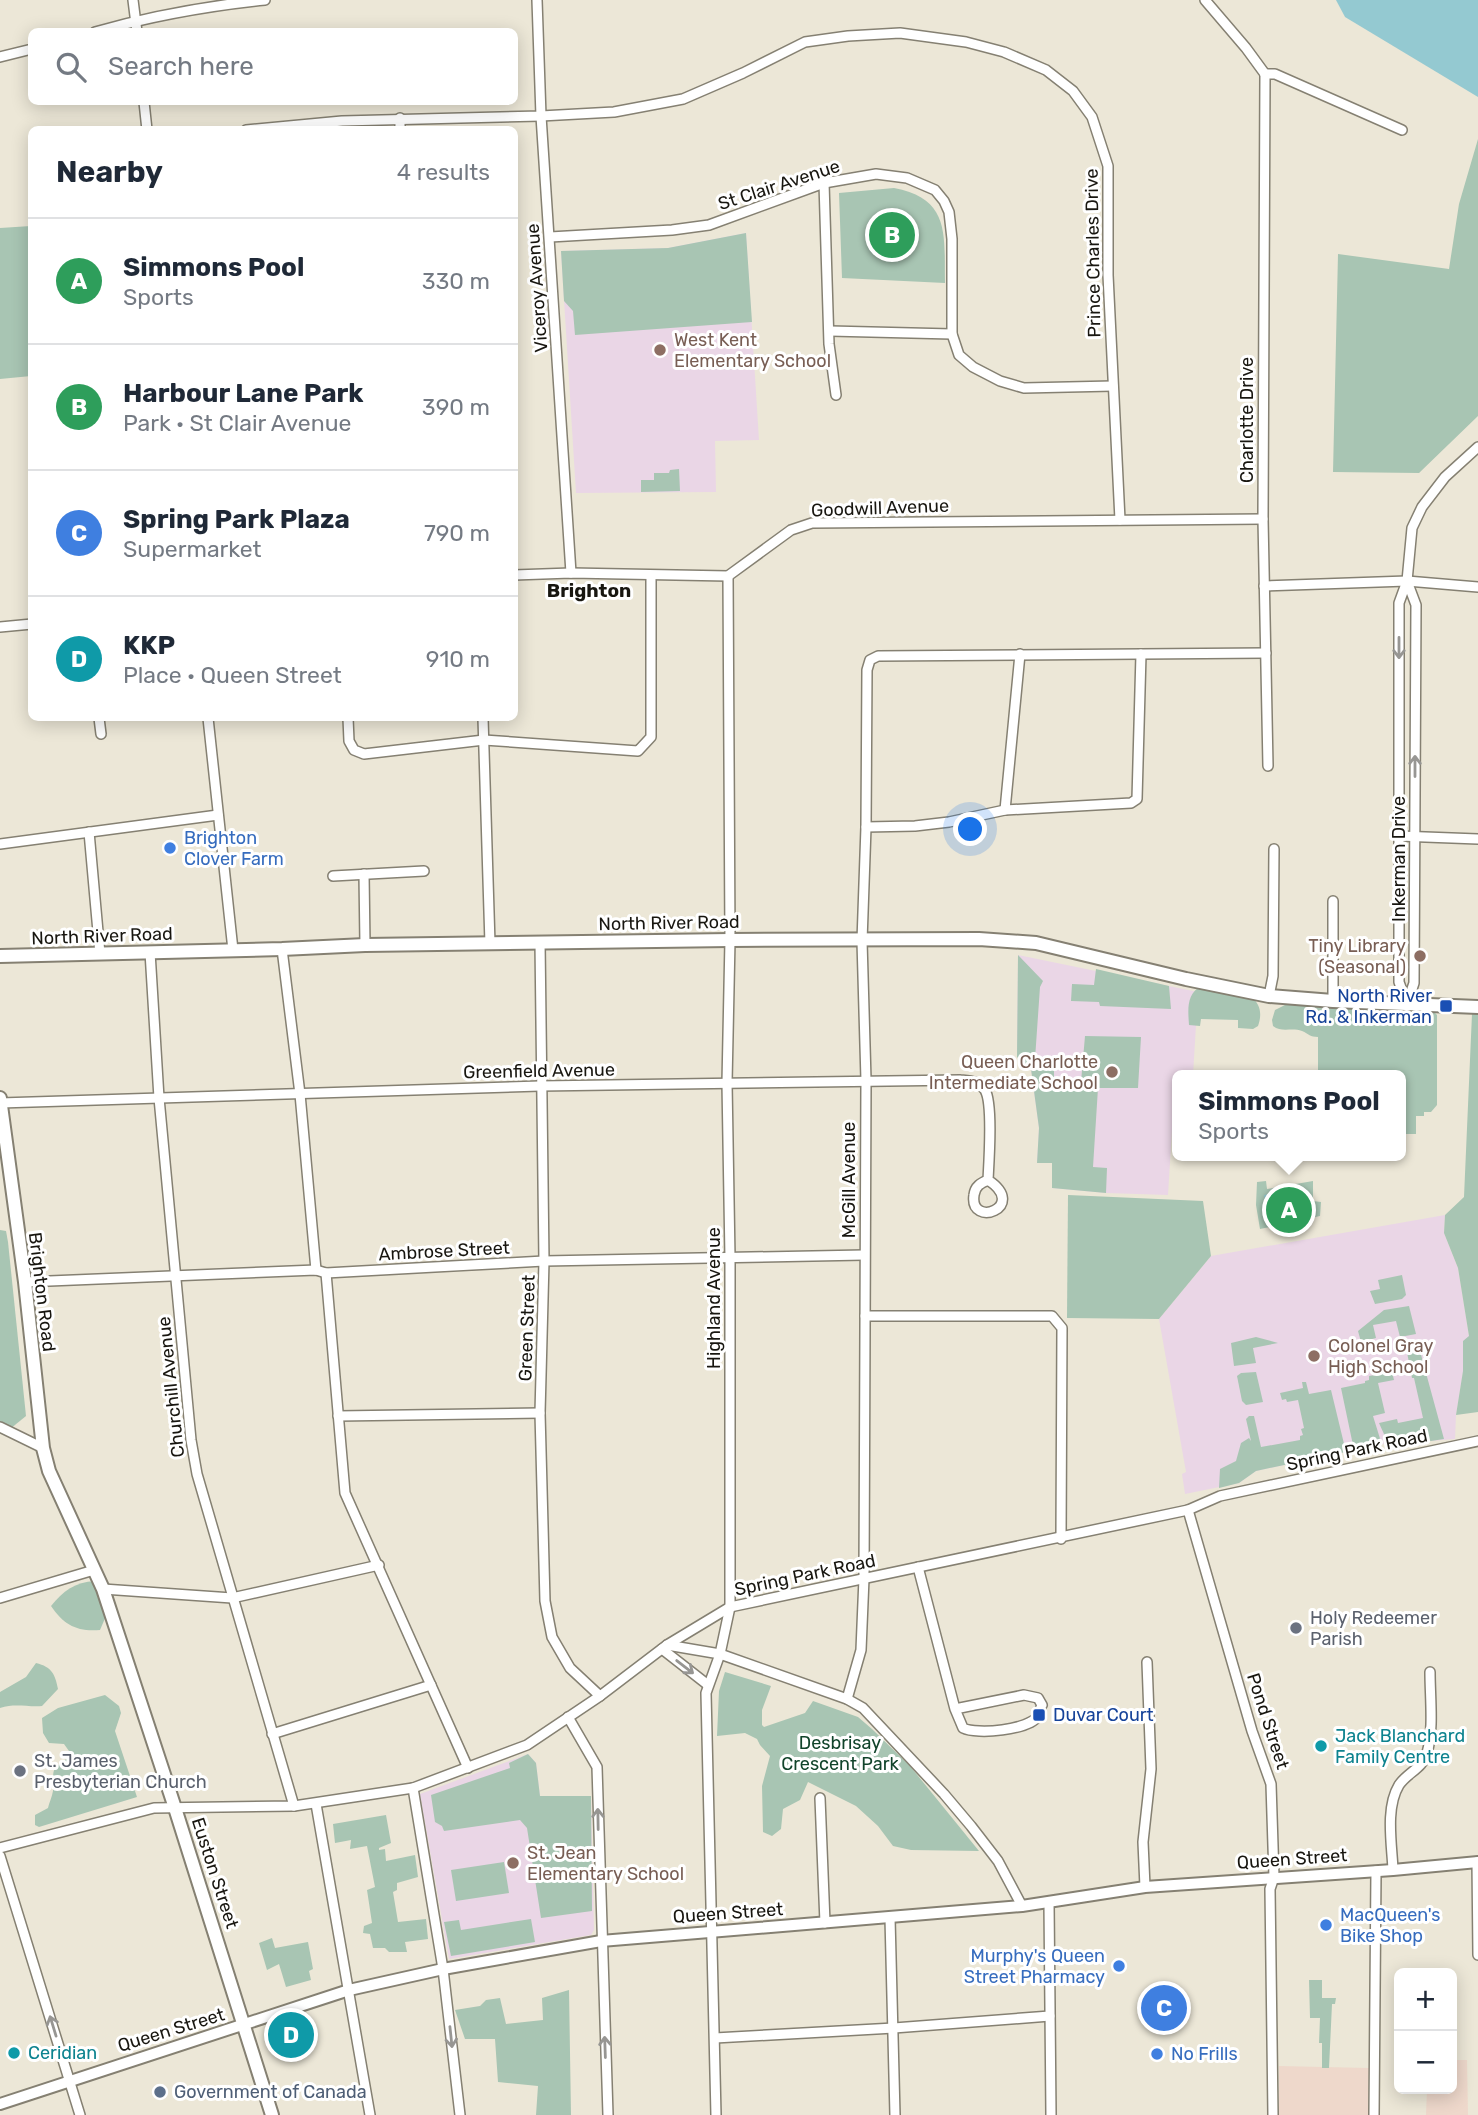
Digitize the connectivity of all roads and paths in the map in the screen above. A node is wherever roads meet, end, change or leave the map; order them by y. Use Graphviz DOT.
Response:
graph roads {
  1 [pos="133,0"];
  2 [pos="265,0"];
  3 [pos="537,0"];
  4 [pos="1205,0"];
  5 [pos="135,20"];
  6 [pos="108,28"];
  7 [pos="136,28"];
  8 [pos="28,50"];
  9 [pos="0,57"];
  10 [pos="1265,74"];
  11 [pos="144,105"];
  12 [pos="541,116"];
  13 [pos="400,118"];
  14 [pos="146,126"];
  15 [pos="289,126"];
  16 [pos="400,126"];
  17 [pos="1402,130"];
  18 [pos="824,183"];
  19 [pos="550,237"];
  20 [pos="830,331"];
  21 [pos="952,334"];
  22 [pos="1113,386"];
  23 [pos="836,395"];
  24 [pos="1478,447"];
  25 [pos="1263,519"];
  26 [pos="1120,520"];
  27 [pos="571,573"];
  28 [pos="518,575"];
  29 [pos="651,576"];
  30 [pos="728,576"];
  31 [pos="1407,581"];
  32 [pos="1264,586"];
  33 [pos="1478,587"];
  34 [pos="28,625"];
  35 [pos="0,627"];
  36 [pos="1266,653"];
  37 [pos="1020,654"];
  38 [pos="1141,654"];
  39 [pos="99,721"];
  40 [pos="208,721"];
  41 [pos="348,721"];
  42 [pos="483,721"];
  43 [pos="101,734"];
  44 [pos="484,740"];
  45 [pos="1269,766"];
  46 [pos="1004,810"];
  47 [pos="218,815"];
  48 [pos="866,827"];
  49 [pos="89,832"];
  50 [pos="1399,836"];
  51 [pos="1415,836"];
  52 [pos="1478,839"];
  53 [pos="0,844"];
  54 [pos="1274,849"];
  55 [pos="424,871"];
  56 [pos="364,874"];
  57 [pos="333,876"];
  58 [pos="1333,901"];
  59 [pos="730,940"];
  60 [pos="862,941"];
  61 [pos="540,942"];
  62 [pos="490,944"];
  63 [pos="365,945"];
  64 [pos="282,949"];
  65 [pos="233,950"];
  66 [pos="150,952"];
  67 [pos="100,954"];
  68 [pos="0,956"];
  69 [pos="1269,996"];
  70 [pos="1333,1001"];
  71 [pos="1406,1004"];
  72 [pos="1478,1007"];
  73 [pos="866,1080"];
  74 [pos="727,1083"];
  75 [pos="540,1086"];
  76 [pos="300,1094"];
  77 [pos="159,1098"];
  78 [pos="0,1100"];
  79 [pos="988,1180"];
  80 [pos="864,1255"];
  81 [pos="730,1258"];
  82 [pos="544,1262"];
  83 [pos="321,1271"];
  84 [pos="175,1275"];
  85 [pos="25,1282"];
  86 [pos="865,1316"];
  87 [pos="540,1413"];
  88 [pos="338,1416"];
  89 [pos="0,1427"];
  90 [pos="1478,1441"];
  91 [pos="43,1448"];
  92 [pos="1188,1510"];
  93 [pos="74,1526"];
  94 [pos="1061,1539"];
  95 [pos="379,1565"];
  96 [pos="918,1567"];
  97 [pos="94,1570"];
  98 [pos="864,1578"];
  99 [pos="103,1589"];
  100 [pos="0,1598"];
  101 [pos="232,1598"];
  102 [pos="730,1607"];
  103 [pos="665,1647"];
  104 [pos="720,1654"];
  105 [pos="1147,1662"];
  106 [pos="1430,1672"];
  107 [pos="431,1685"];
  108 [pos="708,1685"];
  109 [pos="600,1696"];
  110 [pos="846,1699"];
  111 [pos="955,1709"];
  112 [pos="568,1717"];
  113 [pos="272,1734"];
  114 [pos="468,1768"];
  115 [pos="413,1788"];
  116 [pos="820,1798"];
  117 [pos="316,1804"];
  118 [pos="294,1806"];
  119 [pos="175,1808"];
  120 [pos="0,1849"];
  121 [pos="0,1856"];
  122 [pos="1478,1862"];
  123 [pos="1392,1870"];
  124 [pos="1376,1871"];
  125 [pos="1274,1877"];
  126 [pos="1145,1887"];
  127 [pos="1049,1903"];
  128 [pos="1022,1906"];
  129 [pos="890,1917"];
  130 [pos="825,1923"];
  131 [pos="713,1931"];
  132 [pos="601,1941"];
  133 [pos="1478,1955"];
  134 [pos="443,1969"];
  135 [pos="349,1990"];
  136 [pos="1050,2016"];
  137 [pos="245,2025"];
  138 [pos="894,2028"];
  139 [pos="715,2038"];
  140 [pos="70,2080"];
  141 [pos="0,2104"];
  142 [pos="80,2115"];
  143 [pos="272,2115"];
  144 [pos="370,2115"];
  145 [pos="460,2115"];
  146 [pos="608,2115"];
  147 [pos="716,2115"];
  148 [pos="895,2115"];
  149 [pos="1051,2115"];
  150 [pos="1273,2115"];
  151 [pos="1374,2115"];
  1 -- 5 [label="street"];
  2 -- 5 [label="street"];
  3 -- 12 [label="street, Viceroy Avenue"];
  4 -- 10 [label="street"];
  5 -- 6 [label="street"];
  5 -- 7 [label="street"];
  8 -- 9 [label="street"];
  10 -- 17 [label="street"];
  10 -- 25 [label="street, Charlotte Drive"];
  11 -- 14 [label="street"];
  12 -- 13 [label="street, Prince Charles Drive"];
  12 -- 19 [label="street, Viceroy Avenue"];
  12 -- 22 [label="street, Prince Charles Drive"];
  13 -- 15 [label="street, Prince Charles Drive"];
  13 -- 16 [label="street"];
  18 -- 19 [label="street, St Clair Avenue"];
  18 -- 20 [label="street"];
  18 -- 21 [label="street, St Clair Avenue"];
  19 -- 27 [label="street, Viceroy Avenue"];
  20 -- 21 [label="street"];
  20 -- 23 [label="street"];
  21 -- 22 [label="street, St Clair Avenue"];
  22 -- 26 [label="street, Prince Charles Drive"];
  24 -- 31 [label="street, Inkerman Drive"];
  25 -- 26 [label="street, Goodwill Avenue"];
  25 -- 32 [label="street, Charlotte Drive"];
  26 -- 30 [label="street, Goodwill Avenue"];
  27 -- 28 [label="street"];
  27 -- 29 [label="street"];
  29 -- 30 [label="street"];
  29 -- 44 [label="street"];
  30 -- 59 [label="street, Highland Avenue"];
  31 -- 32 [label="street"];
  31 -- 33 [label="street"];
  31 -- 50 [label="street, Inkerman Drive, one-way"];
  51 -- 31 [label="street, Inkerman Drive, one-way"];
  32 -- 36 [label="street, Charlotte Drive"];
  34 -- 35 [label="street"];
  36 -- 38 [label="street"];
  36 -- 45 [label="street, Charlotte Drive"];
  37 -- 38 [label="street"];
  37 -- 46 [label="street"];
  37 -- 48 [label="street, McGill Avenue"];
  38 -- 46 [label="street"];
  39 -- 43 [label="street"];
  40 -- 47 [label="street"];
  41 -- 44 [label="street"];
  42 -- 44 [label="street"];
  44 -- 62 [label="street"];
  46 -- 48 [label="street"];
  47 -- 49 [label="street"];
  47 -- 65 [label="street"];
  48 -- 60 [label="street, McGill Avenue"];
  49 -- 53 [label="street"];
  49 -- 67 [label="street"];
  50 -- 51 [label="street"];
  50 -- 71 [label="street, Inkerman Drive"];
  51 -- 52 [label="street"];
  51 -- 71 [label="street, Inkerman Drive"];
  54 -- 69 [label="street"];
  55 -- 56 [label="street"];
  56 -- 57 [label="street"];
  56 -- 63 [label="street"];
  58 -- 70 [label="street"];
  59 -- 60 [label="main road, North River Road"];
  59 -- 61 [label="main road, North River Road"];
  59 -- 74 [label="street, Highland Avenue"];
  60 -- 69 [label="main road, North River Road"];
  60 -- 73 [label="street, McGill Avenue"];
  61 -- 62 [label="main road, North River Road"];
  61 -- 75 [label="street, Green Street"];
  62 -- 63 [label="main road, North River Road"];
  63 -- 64 [label="main road, North River Road"];
  64 -- 65 [label="main road, North River Road"];
  64 -- 76 [label="street"];
  65 -- 66 [label="main road, North River Road"];
  66 -- 67 [label="main road, North River Road"];
  66 -- 77 [label="street, Churchill Avenue"];
  67 -- 68 [label="main road, North River Road"];
  69 -- 70 [label="main road, North River Road"];
  70 -- 71 [label="main road, North River Road"];
  71 -- 72 [label="main road, North River Road"];
  73 -- 74 [label="street, Greenfield Avenue"];
  73 -- 79 [label="street, Greenfield Avenue"];
  73 -- 80 [label="street, McGill Avenue"];
  74 -- 75 [label="street, Greenfield Avenue"];
  74 -- 81 [label="street, Highland Avenue"];
  75 -- 76 [label="street, Greenfield Avenue"];
  75 -- 82 [label="street, Green Street"];
  76 -- 77 [label="street, Greenfield Avenue"];
  76 -- 83 [label="street"];
  77 -- 78 [label="street, Greenfield Avenue"];
  77 -- 84 [label="street, Churchill Avenue"];
  78 -- 85 [label="main road, Brighton Road"];
  80 -- 81 [label="street, Ambrose Street"];
  80 -- 86 [label="street, McGill Avenue"];
  81 -- 82 [label="street, Ambrose Street"];
  81 -- 102 [label="street, Highland Avenue"];
  82 -- 83 [label="street, Ambrose Street"];
  82 -- 87 [label="street, Green Street"];
  83 -- 84 [label="street, Ambrose Street"];
  83 -- 88 [label="street"];
  84 -- 85 [label="street, Ambrose Street"];
  84 -- 101 [label="street, Churchill Avenue"];
  85 -- 91 [label="main road, Brighton Road"];
  86 -- 94 [label="street"];
  86 -- 98 [label="street, McGill Avenue"];
  87 -- 88 [label="street"];
  87 -- 109 [label="street, Green Street"];
  88 -- 95 [label="street"];
  89 -- 91 [label="street"];
  90 -- 92 [label="street, Spring Park Road"];
  91 -- 93 [label="main road, Brighton Road"];
  92 -- 94 [label="street, Spring Park Road"];
  92 -- 125 [label="street, Pond Street"];
  93 -- 97 [label="main road, Euston Street"];
  94 -- 96 [label="street, Spring Park Road"];
  95 -- 101 [label="street"];
  95 -- 107 [label="street"];
  96 -- 98 [label="street, Spring Park Road"];
  96 -- 111 [label="street"];
  97 -- 99 [label="main road, Euston Street"];
  97 -- 100 [label="street"];
  98 -- 102 [label="street, Spring Park Road"];
  98 -- 110 [label="street, McGill Avenue"];
  99 -- 101 [label="street"];
  99 -- 119 [label="main road, Euston Street"];
  101 -- 113 [label="street, Churchill Avenue"];
  102 -- 103 [label="street, Spring Park Road"];
  102 -- 104 [label="street, Highland Avenue"];
  103 -- 104 [label="street"];
  103 -- 108 [label="street, one-way"];
  103 -- 109 [label="street, Spring Park Road"];
  104 -- 108 [label="street, Highland Avenue"];
  104 -- 110 [label="street"];
  105 -- 126 [label="street"];
  106 -- 123 [label="street"];
  107 -- 113 [label="street"];
  107 -- 114 [label="street"];
  108 -- 131 [label="street"];
  109 -- 112 [label="street, Spring Park Road"];
  110 -- 128 [label="street"];
  111 -- 111 [label="street"];
  112 -- 114 [label="street, Spring Park Road"];
  132 -- 112 [label="street, one-way"];
  113 -- 118 [label="street, Churchill Avenue"];
  114 -- 115 [label="street, Spring Park Road"];
  115 -- 117 [label="street, Spring Park Road"];
  115 -- 134 [label="street"];
  116 -- 130 [label="street"];
  117 -- 118 [label="street, Spring Park Road"];
  117 -- 135 [label="street"];
  118 -- 119 [label="street, Spring Park Road"];
  119 -- 120 [label="street, Spring Park Road"];
  119 -- 137 [label="main road, Euston Street"];
  140 -- 121 [label="street, one-way"];
  122 -- 123 [label="street, Queen Street"];
  122 -- 133 [label="street"];
  123 -- 124 [label="street, Queen Street"];
  124 -- 125 [label="street, Queen Street"];
  124 -- 151 [label="street"];
  125 -- 126 [label="street, Queen Street"];
  125 -- 150 [label="street, Pond Street"];
  126 -- 127 [label="street, Queen Street"];
  127 -- 128 [label="street, Queen Street"];
  127 -- 136 [label="street"];
  128 -- 129 [label="street, Queen Street"];
  129 -- 130 [label="street, Queen Street"];
  129 -- 138 [label="street"];
  130 -- 131 [label="street, Queen Street"];
  131 -- 132 [label="street, Queen Street"];
  131 -- 139 [label="street"];
  132 -- 134 [label="street, Queen Street"];
  146 -- 132 [label="street, one-way"];
  134 -- 135 [label="street, Queen Street"];
  134 -- 145 [label="street, one-way"];
  135 -- 137 [label="street, Queen Street"];
  135 -- 144 [label="street"];
  136 -- 138 [label="street"];
  136 -- 149 [label="street"];
  137 -- 140 [label="street, Queen Street"];
  137 -- 143 [label="main road, Euston Street"];
  138 -- 139 [label="street"];
  138 -- 148 [label="street"];
  139 -- 147 [label="street"];
  140 -- 141 [label="street, Queen Street"];
  140 -- 142 [label="street"];
}
